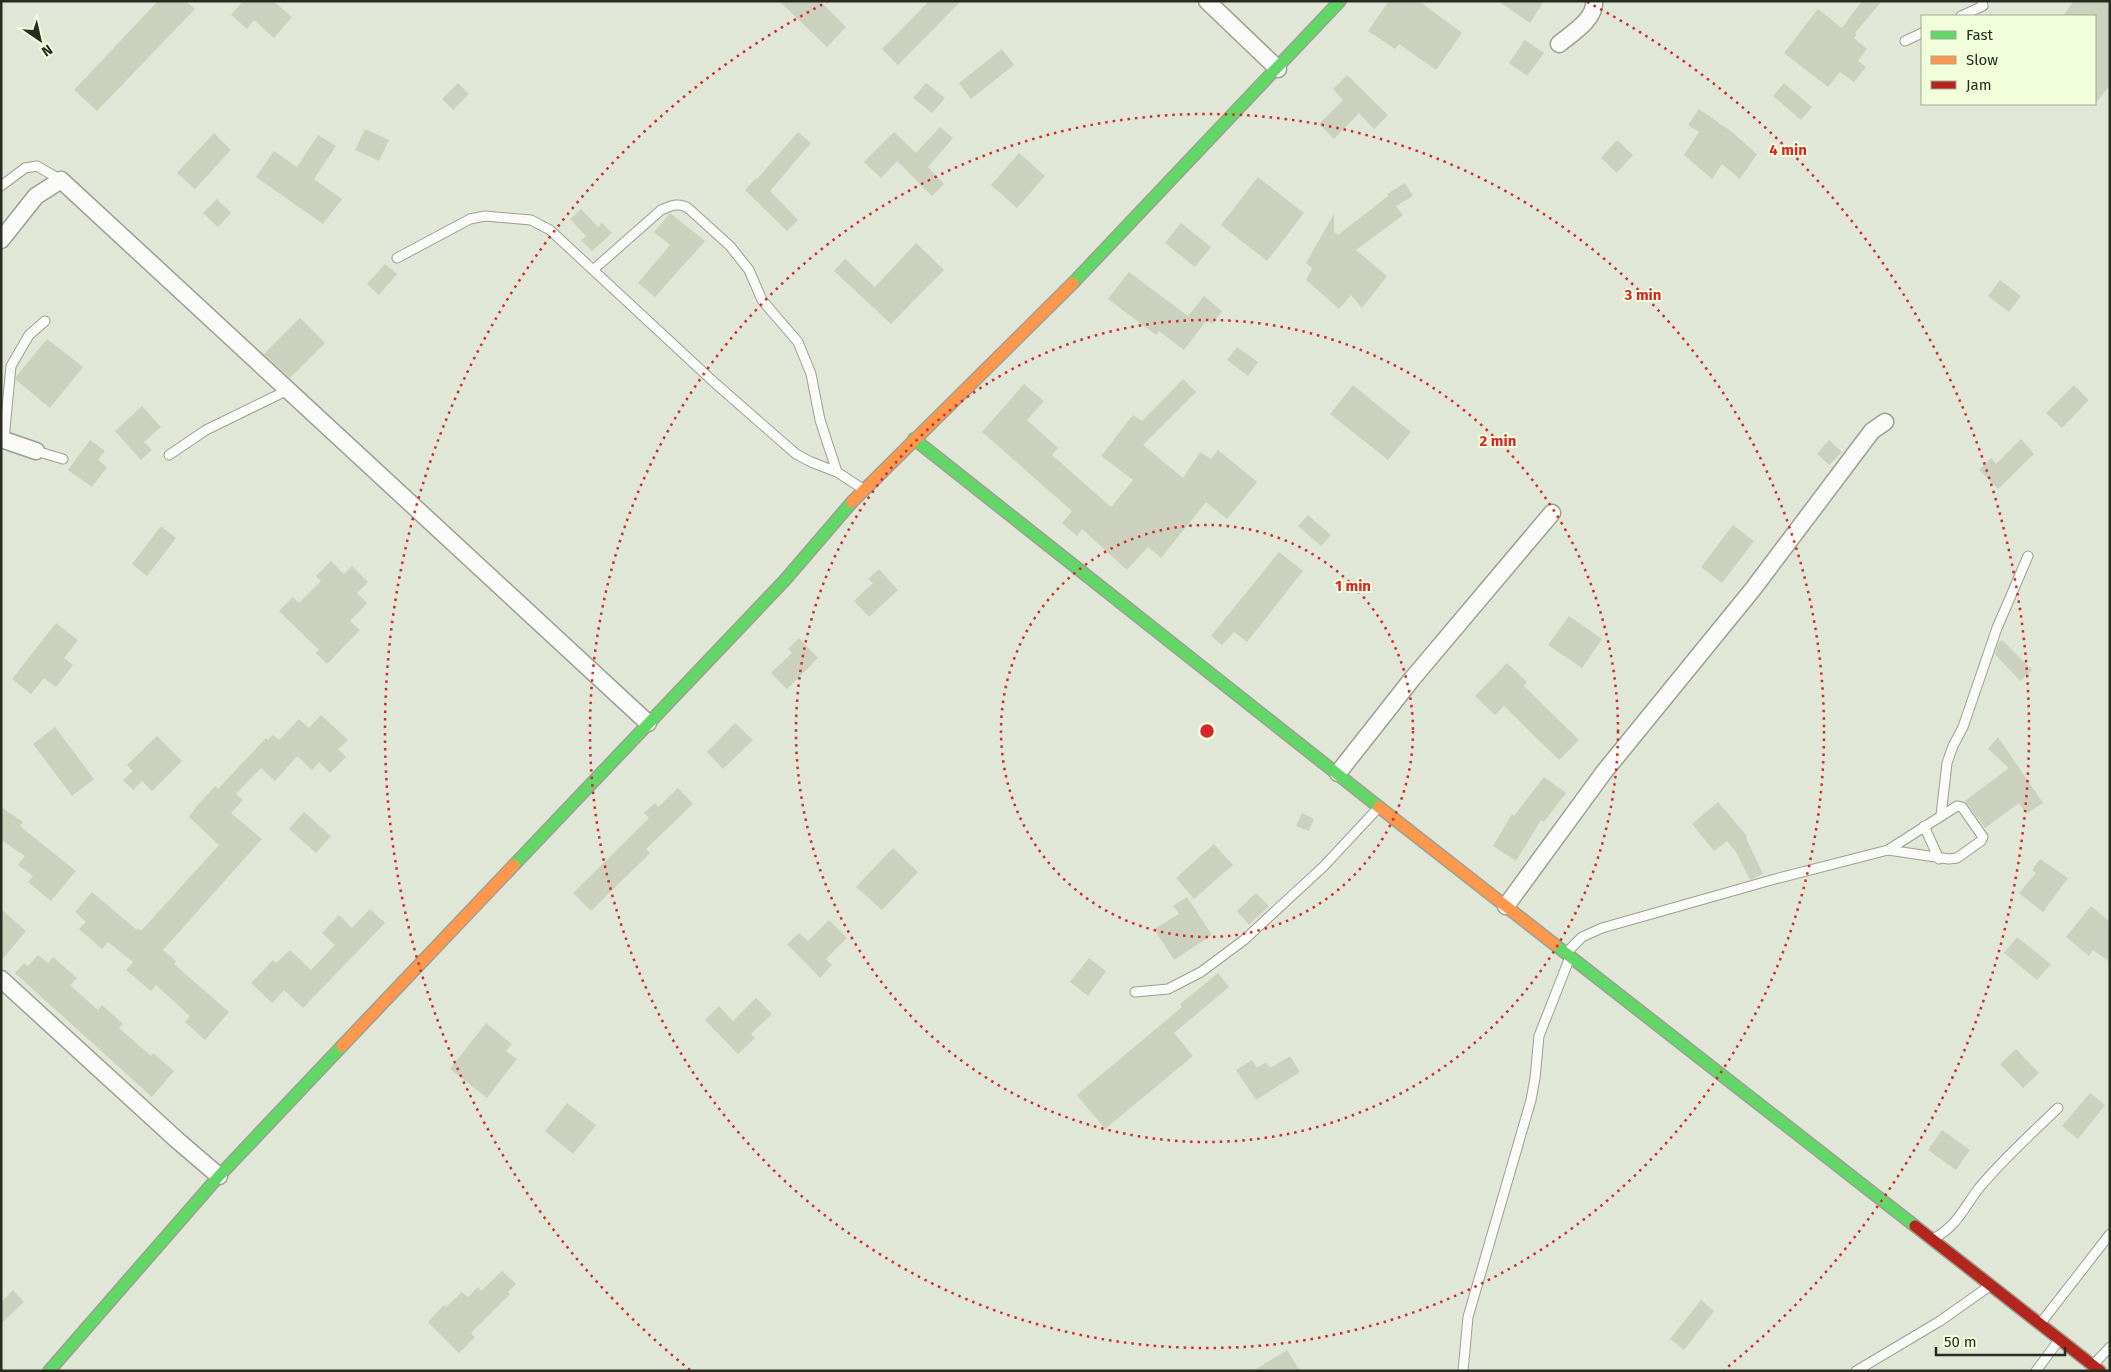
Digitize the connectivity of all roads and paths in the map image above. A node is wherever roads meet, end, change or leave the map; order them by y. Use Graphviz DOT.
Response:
graph roads {
  1 [pos="1207,1"];
  2 [pos="1340,1"];
  3 [pos="1594,1"];
  4 [pos="1982,1"];
  5 [pos="1963,15"];
  6 [pos="1921,33"];
  7 [pos="1904,41"];
  8 [pos="1559,44"];
  9 [pos="1278,69"];
  10 [pos="61,180"];
  11 [pos="1,186"];
  12 [pos="1,240"];
  13 [pos="397,258"];
  14 [pos="593,270"];
  15 [pos="46,321"];
  16 [pos="288,390"];
  17 [pos="1885,422"];
  18 [pos="2,439"];
  19 [pos="914,439"];
  20 [pos="36,451"];
  21 [pos="169,455"];
  22 [pos="62,459"];
  23 [pos="837,472"];
  24 [pos="863,489"];
  25 [pos="1552,513"];
  26 [pos="2028,556"];
  27 [pos="648,723"];
  28 [pos="1338,773"];
  29 [pos="1379,807"];
  30 [pos="1941,815"];
  31 [pos="1924,826"];
  32 [pos="1888,850"];
  33 [pos="1939,859"];
  34 [pos="1506,906"];
  35 [pos="1568,954"];
  36 [pos="1,979"];
  37 [pos="1135,992"];
  38 [pos="2058,1108"];
  39 [pos="219,1176"];
  40 [pos="2110,1234"];
  41 [pos="1933,1240"];
  42 [pos="1991,1285"];
  43 [pos="2040,1324"];
  44 [pos="2059,1340"];
  45 [pos="2110,1347"];
  46 [pos="2096,1368"];
  47 [pos="49,1371"];
  48 [pos="1464,1371"];
  49 [pos="1856,1371"];
  50 [pos="2036,1371"];
  1 -- 9 [label="street"];
  2 -- 9 [label="street"];
  3 -- 8 [label="street"];
  4 -- 5 [label="lane"];
  6 -- 7 [label="lane"];
  9 -- 19 [label="street"];
  10 -- 11 [label="lane"];
  10 -- 12 [label="street"];
  10 -- 16 [label="street"];
  13 -- 14 [label="lane"];
  14 -- 23 [label="lane"];
  14 -- 23 [label="lane"];
  15 -- 18 [label="lane"];
  16 -- 21 [label="lane"];
  16 -- 27 [label="street"];
  17 -- 34 [label="street"];
  18 -- 20 [label="street"];
  19 -- 24 [label="street"];
  19 -- 28 [label="street"];
  20 -- 22 [label="lane"];
  23 -- 24 [label="lane"];
  24 -- 27 [label="street"];
  25 -- 28 [label="street"];
  26 -- 30 [label="lane"];
  27 -- 39 [label="street"];
  28 -- 29 [label="street"];
  29 -- 34 [label="street"];
  29 -- 37 [label="lane"];
  30 -- 31 [label="lane"];
  30 -- 33 [label="lane"];
  31 -- 32 [label="lane"];
  31 -- 33 [label="lane"];
  32 -- 33 [label="lane"];
  32 -- 35 [label="lane"];
  34 -- 35 [label="street"];
  35 -- 41 [label="street"];
  35 -- 48 [label="lane"];
  36 -- 39 [label="street"];
  38 -- 41 [label="lane"];
  39 -- 47 [label="street"];
  40 -- 43 [label="lane"];
  41 -- 42 [label="street"];
  42 -- 43 [label="street"];
  42 -- 49 [label="lane"];
  43 -- 44 [label="street"];
  44 -- 46 [label="street"];
  44 -- 50 [label="lane"];
  45 -- 46 [label="lane"];
}
